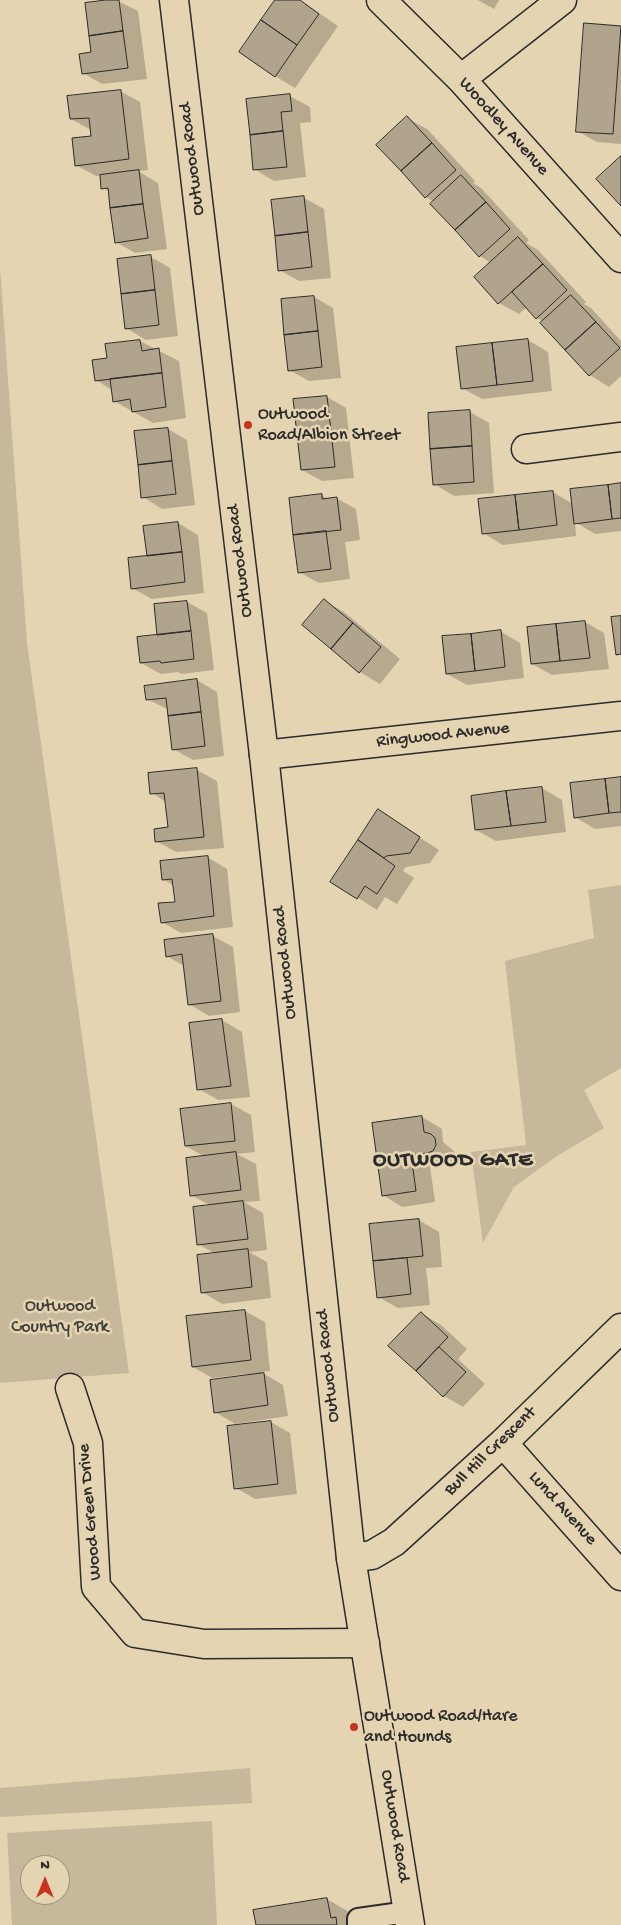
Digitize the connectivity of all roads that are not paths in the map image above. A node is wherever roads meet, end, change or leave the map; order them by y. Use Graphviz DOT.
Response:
graph roads {
  1 [pos="174,0"];
  2 [pos="381,0"];
  3 [pos="562,0"];
  4 [pos="461,79"];
  5 [pos="621,258"];
  6 [pos="621,437"];
  7 [pos="526,449"];
  8 [pos="621,716"];
  9 [pos="264,755"];
  10 [pos="621,1328"];
  11 [pos="70,1388"];
  12 [pos="503,1443"];
  13 [pos="351,1558"];
  14 [pos="621,1576"];
  15 [pos="365,1642"];
  16 [pos="409,1919"];
  17 [pos="358,1925"];
  1 -- 9 [label="street, Outwood Road"];
  2 -- 4 [label="street, Woodley Avenue"];
  3 -- 4 [label="street"];
  4 -- 5 [label="street, Woodley Avenue"];
  6 -- 7 [label="street"];
  8 -- 9 [label="street, Ringwood Avenue"];
  9 -- 13 [label="street, Outwood Road"];
  10 -- 12 [label="street, Bull Hill Crescent"];
  11 -- 15 [label="street, Wood Green Drive"];
  12 -- 13 [label="street, Bull Hill Crescent"];
  12 -- 14 [label="street, Lund Avenue"];
  13 -- 15 [label="street, Outwood Road"];
  15 -- 16 [label="street, Outwood Road"];
  16 -- 17 [label="lane"];
}
